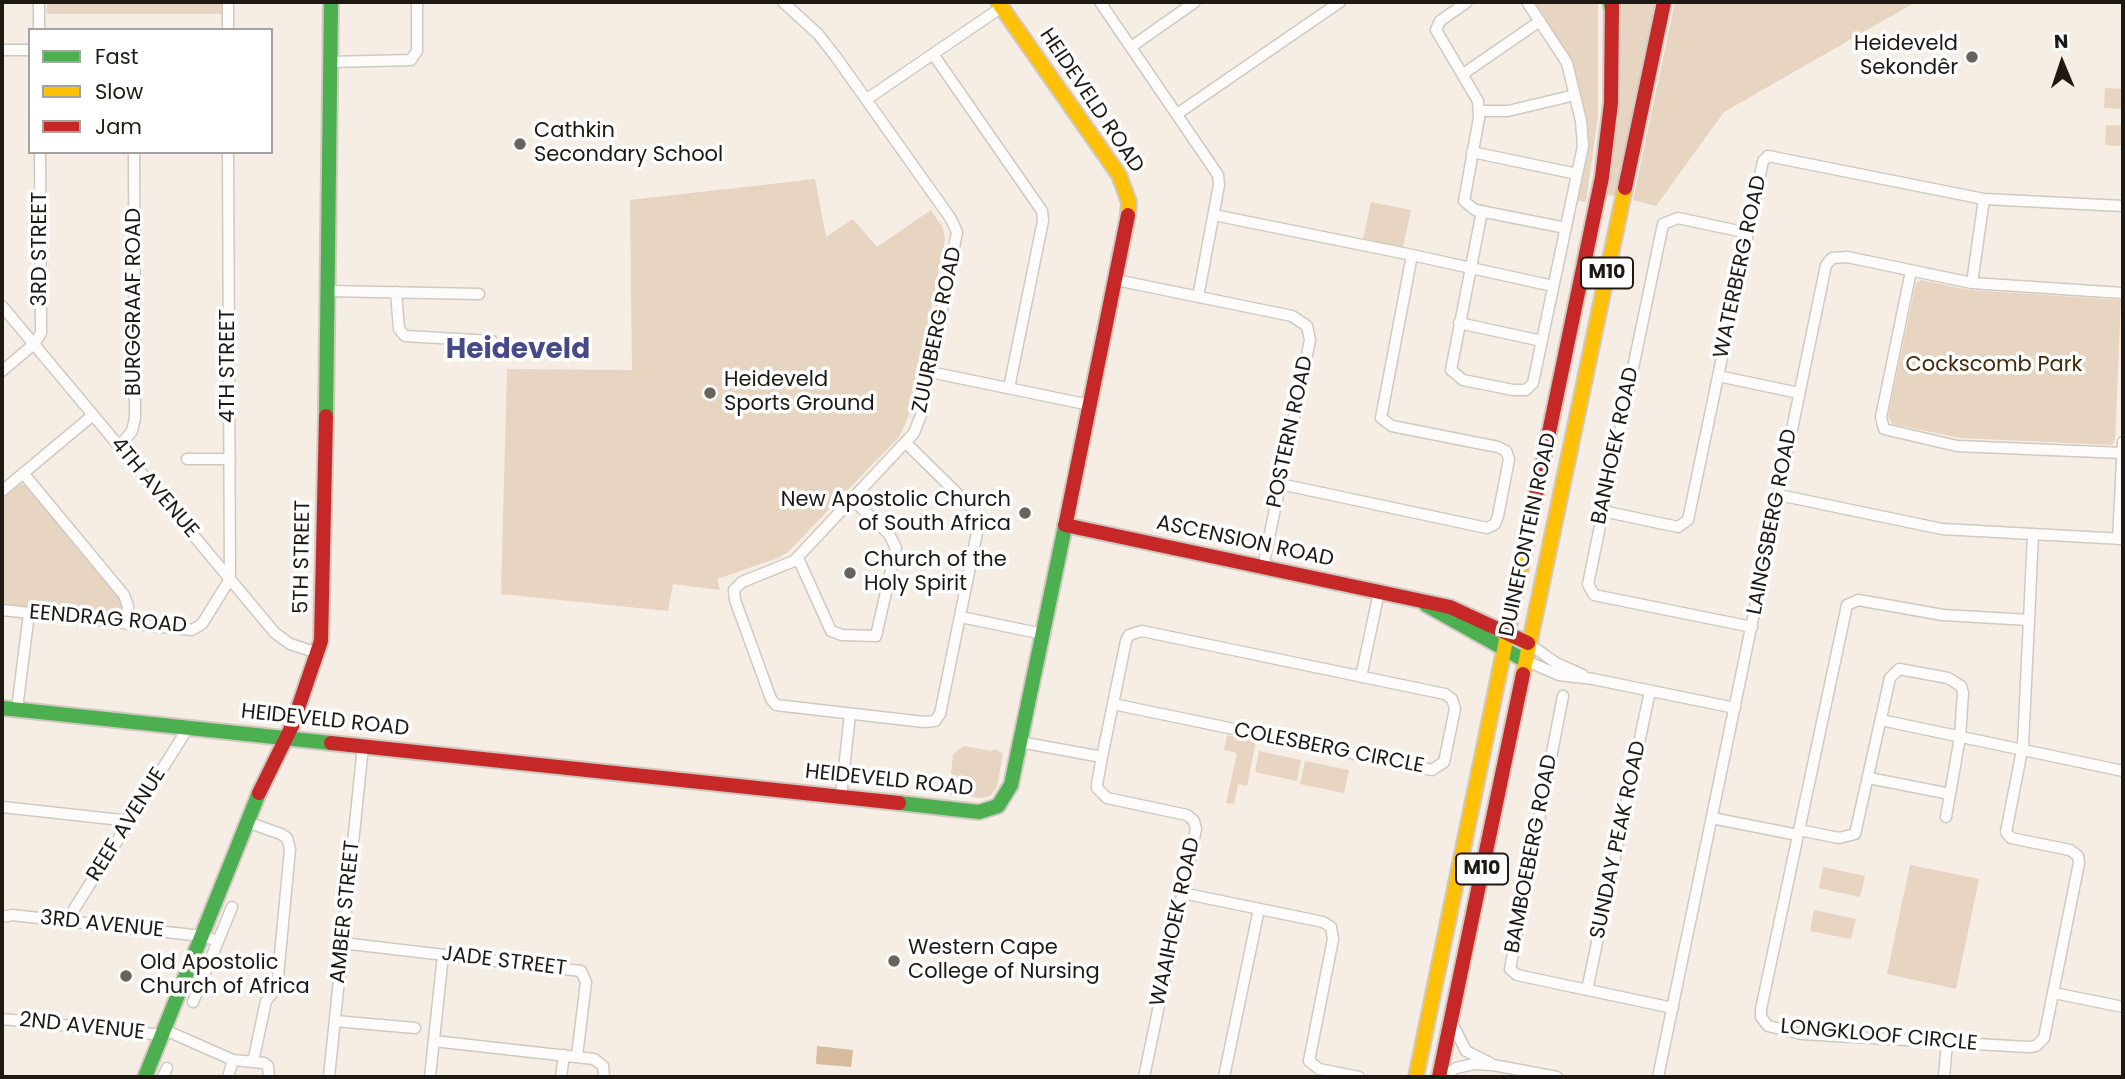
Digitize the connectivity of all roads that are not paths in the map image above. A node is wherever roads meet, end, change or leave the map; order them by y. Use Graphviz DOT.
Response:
graph roads {
  1 [pos="39,2"];
  2 [pos="228,2"];
  3 [pos="331,2"];
  4 [pos="417,2"];
  5 [pos="783,2"];
  6 [pos="1100,2"];
  7 [pos="1195,2"];
  8 [pos="1340,2"];
  9 [pos="1527,2"];
  10 [pos="1664,2"];
  11 [pos="1462,3"];
  12 [pos="1000,5"];
  13 [pos="1611,5"];
  14 [pos="1540,21"];
  15 [pos="39,28"];
  16 [pos="228,28"];
  17 [pos="1131,47"];
  18 [pos="2,50"];
  19 [pos="28,50"];
  20 [pos="933,54"];
  21 [pos="331,62"];
  22 [pos="1463,74"];
  23 [pos="1575,95"];
  24 [pos="867,99"];
  25 [pos="1479,111"];
  26 [pos="1177,114"];
  27 [pos="1472,152"];
  28 [pos="40,154"];
  29 [pos="134,154"];
  30 [pos="228,154"];
  31 [pos="1577,174"];
  32 [pos="1984,199"];
  33 [pos="2123,206"];
  34 [pos="1482,211"];
  35 [pos="1214,215"];
  36 [pos="1566,228"];
  37 [pos="1748,233"];
  38 [pos="1412,256"];
  39 [pos="1470,269"];
  40 [pos="1911,271"];
  41 [pos="1116,280"];
  42 [pos="1972,283"];
  43 [pos="1553,286"];
  44 [pos="327,291"];
  45 [pos="396,292"];
  46 [pos="2123,293"];
  47 [pos="479,294"];
  48 [pos="1198,297"];
  49 [pos="2,306"];
  50 [pos="1459,323"];
  51 [pos="492,341"];
  52 [pos="1542,341"];
  53 [pos="34,344"];
  54 [pos="2,371"];
  55 [pos="930,372"];
  56 [pos="1718,376"];
  57 [pos="1009,388"];
  58 [pos="1798,393"];
  59 [pos="1090,405"];
  60 [pos="93,415"];
  61 [pos="2123,442"];
  62 [pos="906,443"];
  63 [pos="119,447"];
  64 [pos="2123,453"];
  65 [pos="187,459"];
  66 [pos="230,459"];
  67 [pos="23,473"];
  68 [pos="1280,484"];
  69 [pos="2,491"];
  70 [pos="1779,495"];
  71 [pos="853,500"];
  72 [pos="1602,511"];
  73 [pos="1065,525"];
  74 [pos="2033,534"];
  75 [pos="2121,539"];
  76 [pos="798,558"];
  77 [pos="1263,567"];
  78 [pos="230,579"];
  79 [pos="1379,592"];
  80 [pos="1415,599"];
  81 [pos="2,610"];
  82 [pos="29,613"];
  83 [pos="961,617"];
  84 [pos="2029,620"];
  85 [pos="127,624"];
  86 [pos="1752,626"];
  87 [pos="1131,633"];
  88 [pos="1510,633"];
  89 [pos="1043,634"];
  90 [pos="1528,643"];
  91 [pos="1507,651"];
  92 [pos="318,653"];
  93 [pos="1524,660"];
  94 [pos="1361,677"];
  95 [pos="1593,679"];
  96 [pos="1650,691"];
  97 [pos="1563,696"];
  98 [pos="1113,704"];
  99 [pos="2,708"];
  100 [pos="1735,708"];
  101 [pos="17,709"];
  102 [pos="850,714"];
  103 [pos="1881,720"];
  104 [pos="188,728"];
  105 [pos="1960,737"];
  106 [pos="287,738"];
  107 [pos="1020,742"];
  108 [pos="363,746"];
  109 [pos="2023,749"];
  110 [pos="1102,757"];
  111 [pos="2123,771"];
  112 [pos="1869,778"];
  113 [pos="1951,794"];
  114 [pos="841,797"];
  115 [pos="2,807"];
  116 [pos="1946,817"];
  117 [pos="1712,818"];
  118 [pos="131,821"];
  119 [pos="247,822"];
  120 [pos="1798,832"];
  121 [pos="1182,893"];
  122 [pos="232,907"];
  123 [pos="1259,909"];
  124 [pos="2,918"];
  125 [pos="66,922"];
  126 [pos="202,936"];
  127 [pos="218,941"];
  128 [pos="342,943"];
  129 [pos="443,955"];
  130 [pos="1587,990"];
  131 [pos="2053,993"];
  132 [pos="193,1002"];
  133 [pos="2123,1007"];
  134 [pos="1673,1008"];
  135 [pos="2,1019"];
  136 [pos="1451,1019"];
  137 [pos="335,1021"];
  138 [pos="415,1028"];
  139 [pos="164,1033"];
  140 [pos="434,1041"];
  141 [pos="1947,1042"];
  142 [pos="564,1055"];
  143 [pos="577,1056"];
  144 [pos="233,1060"];
  145 [pos="253,1062"];
  146 [pos="1493,1065"];
  147 [pos="145,1077"];
  148 [pos="228,1077"];
  149 [pos="269,1077"];
  150 [pos="329,1077"];
  151 [pos="430,1077"];
  152 [pos="561,1077"];
  153 [pos="604,1077"];
  154 [pos="1144,1077"];
  155 [pos="1224,1077"];
  156 [pos="1359,1077"];
  157 [pos="1416,1077"];
  158 [pos="1441,1077"];
  159 [pos="1557,1077"];
  160 [pos="1658,1077"];
  161 [pos="1944,1077"];
  1 -- 15 [label="street"];
  2 -- 16 [label="street"];
  3 -- 21 [label="street, 5TH STREET"];
  4 -- 21 [label="street"];
  5 -- 24 [label="street, ZUURBERG ROAD"];
  6 -- 17 [label="street"];
  7 -- 17 [label="street"];
  8 -- 26 [label="street"];
  9 -- 14 [label="street"];
  10 -- 90 [label="street, DUINEFONTEIN ROAD / M10"];
  11 -- 22 [label="street"];
  12 -- 20 [label="street"];
  12 -- 41 [label="street, HEIDEVELD ROAD"];
  13 -- 88 [label="street, DUINEFONTEIN ROAD / M10"];
  14 -- 22 [label="street"];
  14 -- 23 [label="street"];
  17 -- 26 [label="street"];
  18 -- 19 [label="street"];
  20 -- 24 [label="street"];
  20 -- 57 [label="street"];
  21 -- 44 [label="street, 5TH STREET"];
  22 -- 25 [label="street"];
  23 -- 25 [label="street"];
  23 -- 31 [label="street"];
  24 -- 55 [label="street, ZUURBERG ROAD"];
  25 -- 27 [label="street"];
  26 -- 35 [label="street"];
  27 -- 31 [label="street"];
  27 -- 34 [label="street"];
  28 -- 53 [label="street, 3RD STREET"];
  29 -- 63 [label="street, BURGGRAAF ROAD"];
  30 -- 66 [label="street, 4TH STREET"];
  31 -- 36 [label="street"];
  32 -- 33 [label="street, WATERBERG ROAD"];
  32 -- 37 [label="street, WATERBERG ROAD"];
  32 -- 42 [label="street"];
  34 -- 36 [label="street"];
  34 -- 39 [label="street"];
  35 -- 38 [label="street"];
  35 -- 48 [label="street"];
  36 -- 43 [label="street"];
  37 -- 56 [label="street, WATERBERG ROAD"];
  37 -- 72 [label="street, BANHOEK ROAD"];
  38 -- 39 [label="street"];
  38 -- 68 [label="street"];
  39 -- 43 [label="street"];
  39 -- 50 [label="street"];
  40 -- 42 [label="street, LAINGSBERG ROAD"];
  40 -- 58 [label="street, LAINGSBERG ROAD"];
  40 -- 64 [label="street"];
  41 -- 48 [label="street, POSTERN ROAD"];
  41 -- 59 [label="street, HEIDEVELD ROAD"];
  42 -- 46 [label="street, LAINGSBERG ROAD"];
  43 -- 52 [label="street"];
  44 -- 45 [label="street"];
  44 -- 92 [label="street, 5TH STREET"];
  45 -- 47 [label="street"];
  45 -- 51 [label="street"];
  48 -- 68 [label="street, POSTERN ROAD"];
  49 -- 53 [label="street, 4TH AVENUE"];
  50 -- 52 [label="street"];
  50 -- 52 [label="street"];
  53 -- 54 [label="street"];
  53 -- 60 [label="street, 4TH AVENUE"];
  55 -- 57 [label="street"];
  55 -- 62 [label="street, ZUURBERG ROAD"];
  56 -- 58 [label="street"];
  56 -- 72 [label="street, WATERBERG ROAD"];
  57 -- 59 [label="street"];
  58 -- 70 [label="street, LAINGSBERG ROAD"];
  59 -- 73 [label="street, HEIDEVELD ROAD"];
  60 -- 63 [label="street, 4TH AVENUE"];
  60 -- 67 [label="street"];
  61 -- 64 [label="street"];
  62 -- 71 [label="street, ZUURBERG ROAD"];
  62 -- 83 [label="street"];
  63 -- 78 [label="street, 4TH AVENUE"];
  64 -- 75 [label="street"];
  65 -- 66 [label="street"];
  66 -- 78 [label="street, 4TH STREET"];
  67 -- 69 [label="street"];
  67 -- 85 [label="street"];
  68 -- 77 [label="street, POSTERN ROAD"];
  70 -- 74 [label="street"];
  70 -- 86 [label="street, LAINGSBERG ROAD"];
  71 -- 76 [label="street, ZUURBERG ROAD"];
  71 -- 76 [label="street"];
  72 -- 86 [label="street, BANHOEK ROAD"];
  73 -- 77 [label="street, ASCENSION ROAD"];
  73 -- 89 [label="street, HEIDEVELD ROAD"];
  74 -- 75 [label="street"];
  74 -- 84 [label="street, LONGKLOOF CIRCLE"];
  76 -- 102 [label="street, ZUURBERG ROAD"];
  77 -- 79 [label="street, ASCENSION ROAD"];
  78 -- 85 [label="street, EENDRAG ROAD"];
  78 -- 92 [label="street, 4TH AVENUE"];
  79 -- 80 [label="street, ASCENSION ROAD"];
  79 -- 94 [label="street"];
  80 -- 88 [label="street, ASCENSION ROAD"];
  80 -- 91 [label="street, ASCENSION ROAD"];
  81 -- 82 [label="street, EENDRAG ROAD"];
  82 -- 85 [label="street, EENDRAG ROAD"];
  82 -- 101 [label="street"];
  83 -- 89 [label="street"];
  83 -- 102 [label="street"];
  84 -- 109 [label="street, LONGKLOOF CIRCLE"];
  84 -- 120 [label="street, LONGKLOOF CIRCLE"];
  86 -- 100 [label="street, LAINGSBERG ROAD"];
  87 -- 94 [label="street, COLESBERG CIRCLE"];
  87 -- 98 [label="street, WAAIHOEK ROAD"];
  88 -- 90 [label="street, ASCENSION ROAD"];
  88 -- 91 [label="street, DUINEFONTEIN ROAD / M10"];
  89 -- 107 [label="street, HEIDEVELD ROAD"];
  90 -- 93 [label="street, DUINEFONTEIN ROAD / M10"];
  90 -- 95 [label="street"];
  91 -- 93 [label="street, ASCENSION ROAD"];
  91 -- 157 [label="street, DUINEFONTEIN ROAD / M10"];
  92 -- 106 [label="street, 5TH STREET"];
  93 -- 95 [label="street"];
  93 -- 136 [label="street, DUINEFONTEIN ROAD / M10"];
  94 -- 98 [label="street, COLESBERG CIRCLE"];
  95 -- 96 [label="street"];
  96 -- 100 [label="street"];
  96 -- 130 [label="street, SUNDAY PEAK ROAD"];
  97 -- 130 [label="street, BAMBOEBERG ROAD"];
  98 -- 110 [label="street, WAAIHOEK ROAD"];
  99 -- 101 [label="street, HEIDEVELD ROAD"];
  100 -- 117 [label="street, LAINGSBERG ROAD"];
  101 -- 104 [label="street, HEIDEVELD ROAD"];
  102 -- 114 [label="street"];
  103 -- 105 [label="street"];
  103 -- 105 [label="street"];
  103 -- 112 [label="street"];
  104 -- 106 [label="street, HEIDEVELD ROAD"];
  104 -- 118 [label="street, REEF AVENUE"];
  105 -- 109 [label="street"];
  105 -- 113 [label="street"];
  106 -- 108 [label="street, HEIDEVELD ROAD"];
  106 -- 119 [label="street, 5TH STREET"];
  107 -- 110 [label="street"];
  107 -- 114 [label="street, HEIDEVELD ROAD"];
  108 -- 114 [label="street, HEIDEVELD ROAD"];
  108 -- 128 [label="street, AMBER STREET"];
  109 -- 111 [label="street"];
  109 -- 131 [label="street, LONGKLOOF CIRCLE"];
  110 -- 121 [label="street, WAAIHOEK ROAD"];
  112 -- 113 [label="street"];
  112 -- 120 [label="street"];
  113 -- 116 [label="street"];
  115 -- 118 [label="street"];
  117 -- 120 [label="street"];
  117 -- 134 [label="street, LAINGSBERG ROAD"];
  118 -- 125 [label="street, REEF AVENUE"];
  119 -- 126 [label="street, 5TH STREET"];
  119 -- 145 [label="street"];
  120 -- 141 [label="street, LONGKLOOF CIRCLE"];
  121 -- 123 [label="street"];
  121 -- 154 [label="street, WAAIHOEK ROAD"];
  122 -- 127 [label="street"];
  123 -- 155 [label="street"];
  123 -- 156 [label="street"];
  124 -- 125 [label="street, 3RD AVENUE"];
  125 -- 126 [label="street, 3RD AVENUE"];
  126 -- 127 [label="street, 3RD AVENUE"];
  126 -- 139 [label="street, 5TH STREET"];
  127 -- 132 [label="street"];
  128 -- 129 [label="street, JADE STREET"];
  128 -- 137 [label="street, AMBER STREET"];
  129 -- 140 [label="street"];
  129 -- 143 [label="street, JADE STREET"];
  130 -- 134 [label="street, BAMBOEBERG ROAD"];
  131 -- 133 [label="street"];
  131 -- 141 [label="street, LONGKLOOF CIRCLE"];
  134 -- 160 [label="street, LAINGSBERG ROAD"];
  135 -- 139 [label="street, 2ND AVENUE"];
  136 -- 146 [label="street"];
  136 -- 158 [label="street, DUINEFONTEIN ROAD / M10"];
  137 -- 138 [label="street"];
  137 -- 150 [label="street, AMBER STREET"];
  139 -- 144 [label="street, 2ND AVENUE"];
  139 -- 147 [label="street, 5TH STREET"];
  140 -- 142 [label="street"];
  140 -- 151 [label="street"];
  141 -- 161 [label="street"];
  142 -- 143 [label="street"];
  142 -- 152 [label="street"];
  143 -- 153 [label="street"];
  144 -- 145 [label="street, 2ND AVENUE"];
  144 -- 148 [label="street"];
  145 -- 149 [label="street"];
  146 -- 158 [label="street"];
  146 -- 159 [label="street"];
}
